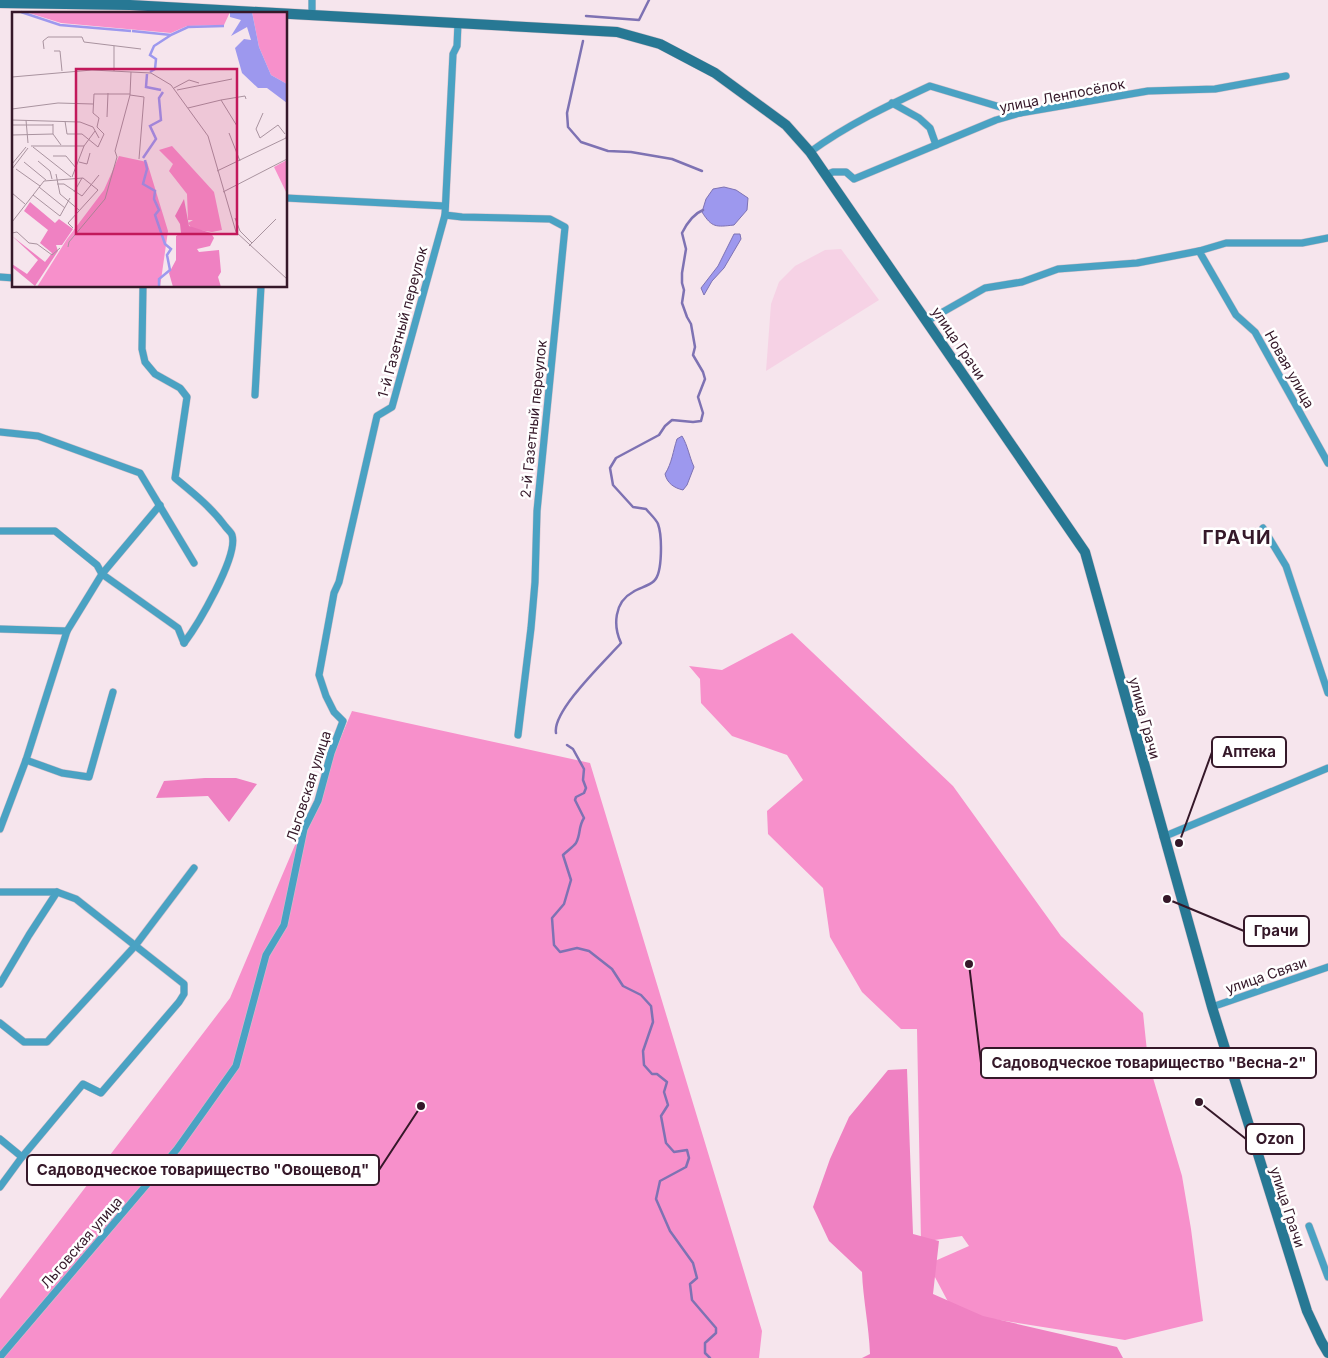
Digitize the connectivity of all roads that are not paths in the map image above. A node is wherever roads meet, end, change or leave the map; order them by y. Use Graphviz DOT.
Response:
graph roads {
  1 [pos="312,0"];
  2 [pos="0,3"];
  3 [pos="257,12"];
  4 [pos="288,14"];
  5 [pos="312,15"];
  6 [pos="458,23"];
  7 [pos="1286,76"];
  8 [pos="892,104"];
  9 [pos="1020,113"];
  10 [pos="936,145"];
  11 [pos="810,152"];
  12 [pos="826,175"];
  13 [pos="288,198"];
  14 [pos="445,206"];
  15 [pos="445,215"];
  16 [pos="1328,238"];
  17 [pos="1199,251"];
  18 [pos="143,288"];
  19 [pos="262,288"];
  20 [pos="927,321"];
  21 [pos="254,395"];
  22 [pos="0,432"];
  23 [pos="1328,463"];
  24 [pos="160,505"];
  25 [pos="1263,528"];
  26 [pos="0,531"];
  27 [pos="194,563"];
  28 [pos="102,574"];
  29 [pos="0,629"];
  30 [pos="67,631"];
  31 [pos="319,676"];
  32 [pos="113,692"];
  33 [pos="1328,694"];
  34 [pos="518,735"];
  35 [pos="26,760"];
  36 [pos="1328,768"];
  37 [pos="2,813"];
  38 [pos="0,829"];
  39 [pos="1163,837"];
  40 [pos="194,868"];
  41 [pos="0,892"];
  42 [pos="56,892"];
  43 [pos="135,946"];
  44 [pos="1328,967"];
  45 [pos="0,984"];
  46 [pos="1212,1007"];
  47 [pos="0,1023"];
  48 [pos="0,1139"];
  49 [pos="22,1157"];
  50 [pos="0,1187"];
  51 [pos="1309,1226"];
  52 [pos="1328,1277"];
  53 [pos="1328,1353"];
  54 [pos="0,1357"];
  1 -- 5 [label="street"];
  2 -- 3 [label="street, улица Грачи"];
  4 -- 5 [label="street, улица Грачи"];
  5 -- 6 [label="street, улица Грачи"];
  6 -- 11 [label="street, улица Грачи"];
  6 -- 14 [label="street, 1-й Газетный переулок"];
  7 -- 9 [label="street, улица Ленпосёлок"];
  8 -- 9 [label="street"];
  8 -- 10 [label="street"];
  8 -- 11 [label="street"];
  9 -- 10 [label="street, улица Ленпосёлок"];
  10 -- 12 [label="street, улица Ленпосёлок"];
  11 -- 12 [label="street, улица Грачи"];
  12 -- 20 [label="street, улица Грачи"];
  13 -- 14 [label="street"];
  14 -- 15 [label="street, 1-й Газетный переулок"];
  15 -- 31 [label="street, 1-й Газетный переулок"];
  15 -- 34 [label="street, 2-й Газетный переулок"];
  16 -- 17 [label="street"];
  17 -- 20 [label="street"];
  17 -- 23 [label="street, Новая улица"];
  18 -- 28 [label="street"];
  19 -- 21 [label="street"];
  20 -- 39 [label="street, улица Грачи"];
  22 -- 24 [label="street"];
  24 -- 27 [label="street"];
  24 -- 28 [label="street"];
  25 -- 33 [label="street"];
  26 -- 28 [label="street"];
  28 -- 30 [label="street"];
  29 -- 30 [label="street"];
  30 -- 35 [label="street"];
  31 -- 54 [label="street, Льговская улица"];
  32 -- 35 [label="street"];
  35 -- 37 [label="street"];
  36 -- 39 [label="street"];
  37 -- 38 [label="street"];
  39 -- 46 [label="street, улица Грачи"];
  40 -- 43 [label="street"];
  41 -- 42 [label="street"];
  42 -- 43 [label="street"];
  42 -- 45 [label="street"];
  43 -- 47 [label="street"];
  43 -- 49 [label="street"];
  44 -- 46 [label="street, улица Связи"];
  46 -- 53 [label="street, улица Грачи"];
  48 -- 49 [label="street"];
  49 -- 50 [label="street"];
  51 -- 52 [label="street"];
}
